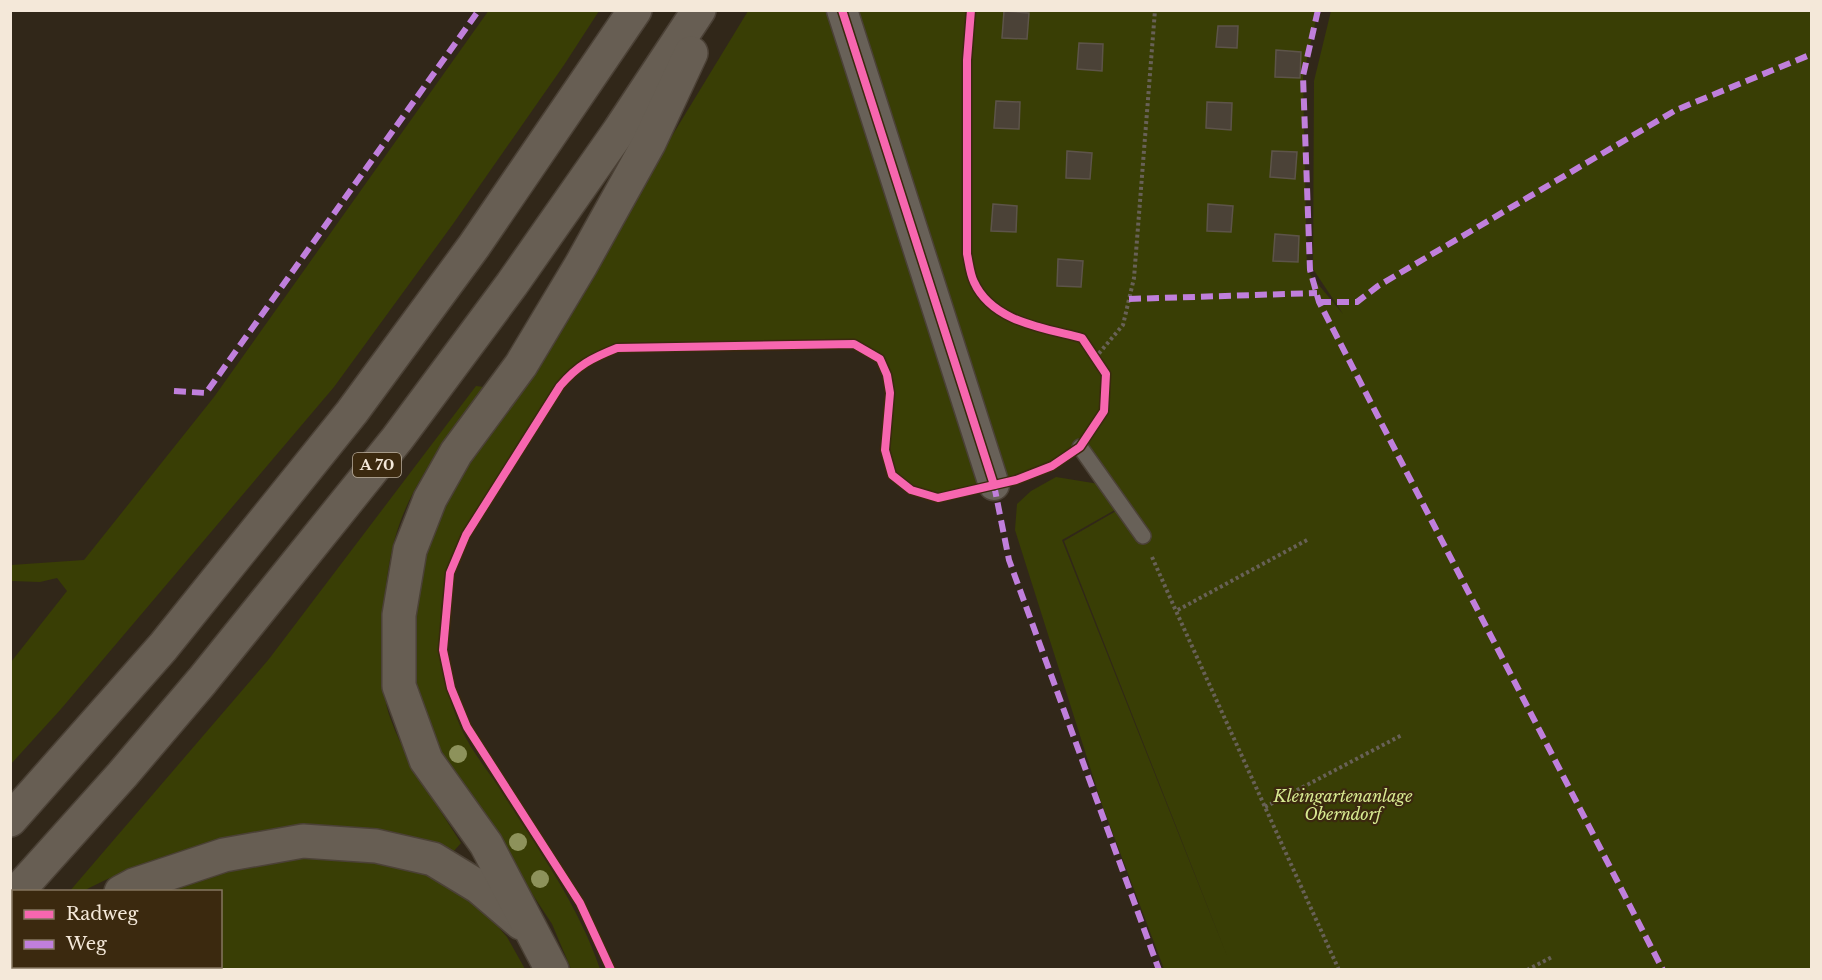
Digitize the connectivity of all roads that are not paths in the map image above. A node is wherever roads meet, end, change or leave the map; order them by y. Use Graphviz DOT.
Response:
graph roads {
  1 [pos="635,10"];
  2 [pos="699,10"];
  3 [pos="711,10"];
  4 [pos="842,10"];
  5 [pos="1080,447"];
  6 [pos="994,485"];
  7 [pos="1143,537"];
  8 [pos="10,820"];
  9 [pos="18,890"];
  10 [pos="123,890"];
  11 [pos="533,932"];
  12 [pos="552,969"];
  1 -- 8 [label="highway"];
  2 -- 9 [label="highway, A 70"];
  3 -- 11 [label="highway"];
  4 -- 6 [label="street"];
  5 -- 7 [label="lane"];
  10 -- 11 [label="highway"];
  11 -- 12 [label="highway"];
}
